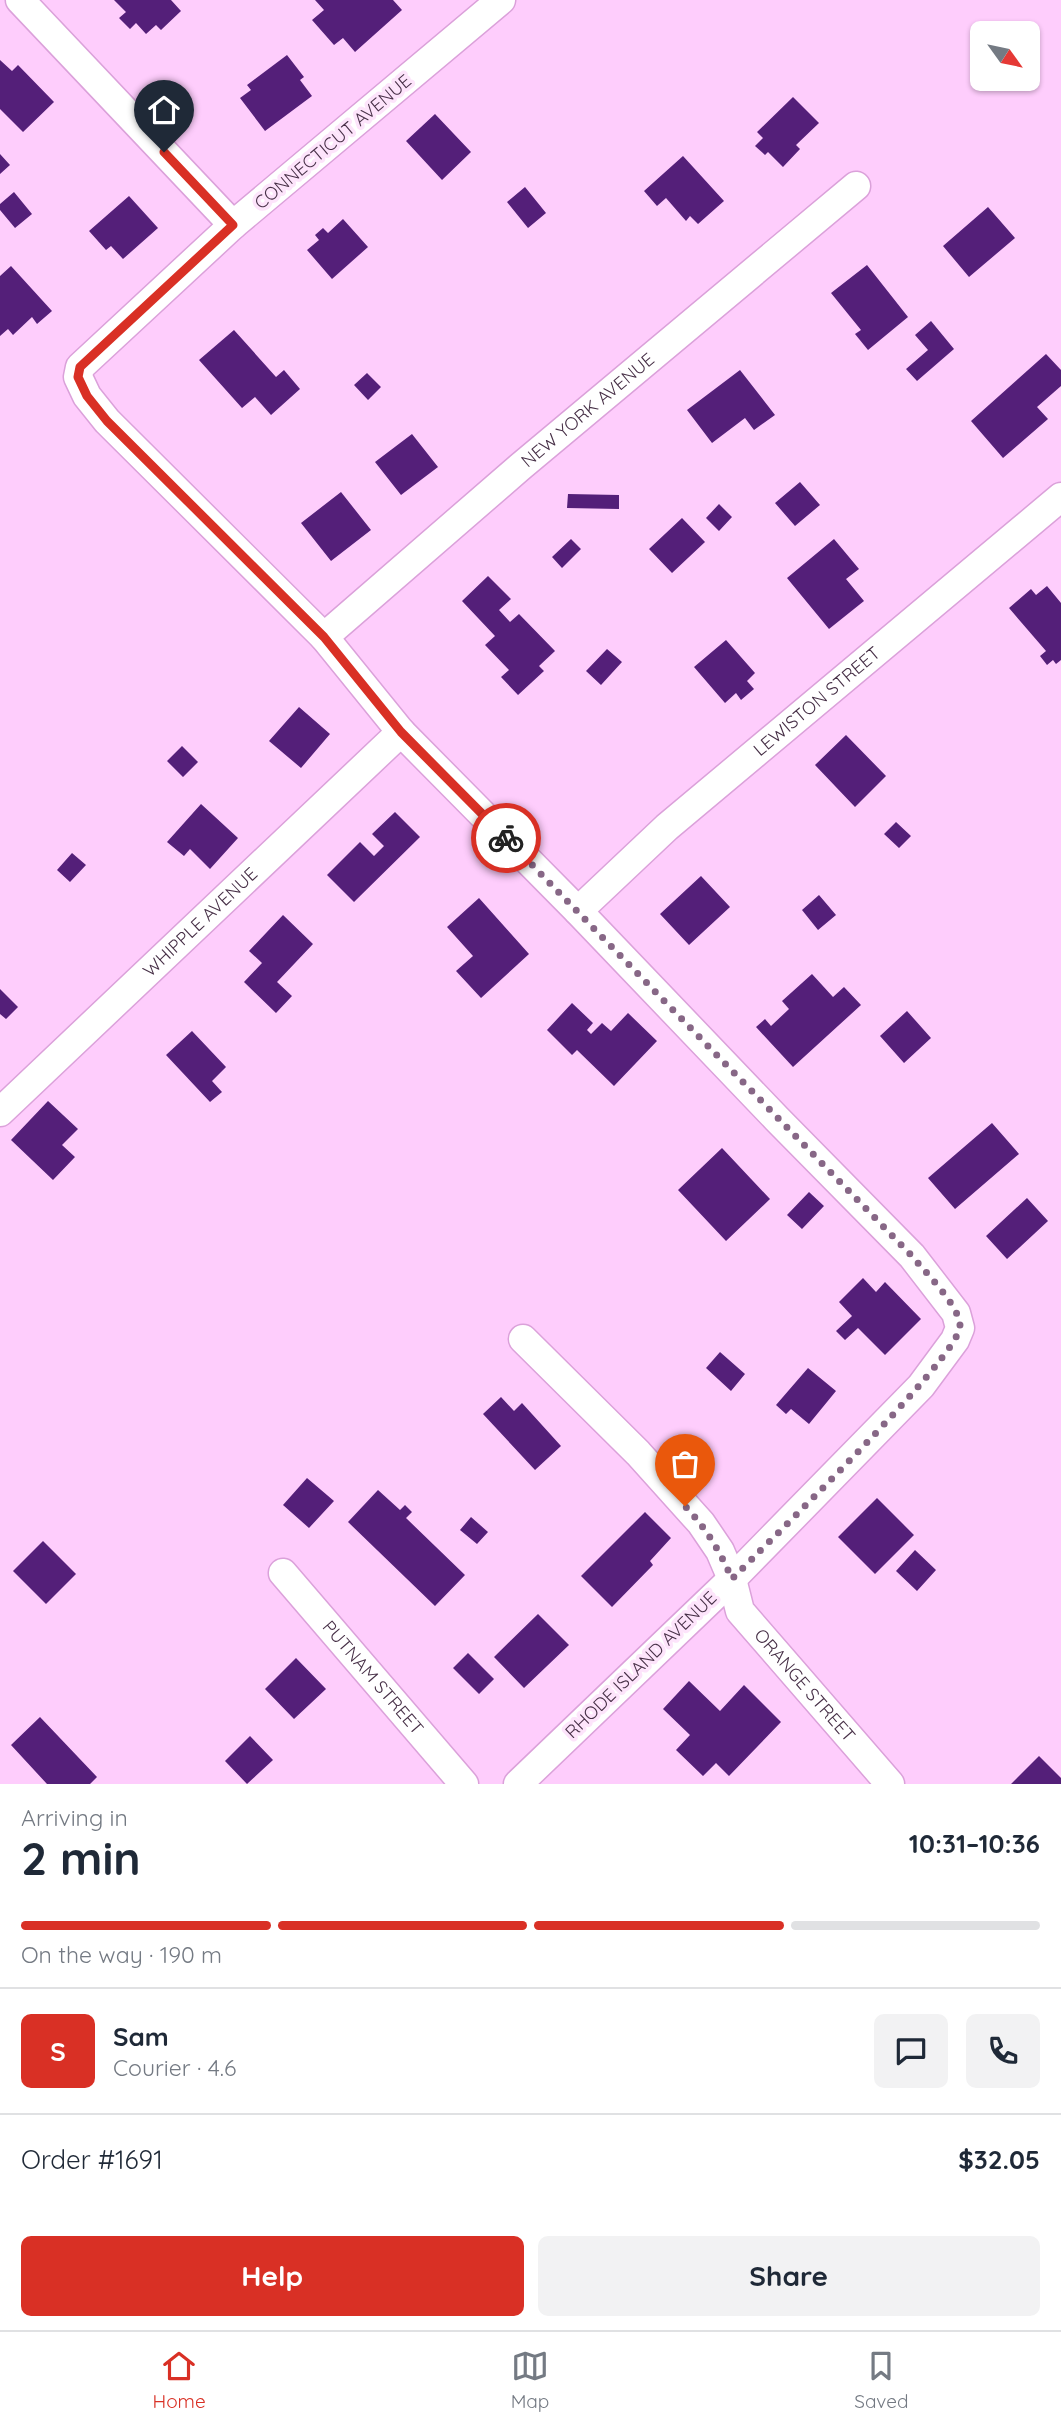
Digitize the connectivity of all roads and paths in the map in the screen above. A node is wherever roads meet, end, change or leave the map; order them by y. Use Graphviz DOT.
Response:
graph roads {
  1 [pos="20,0"];
  2 [pos="501,0"];
  3 [pos="856,186"];
  4 [pos="233,225"];
  5 [pos="1061,497"];
  6 [pos="324,637"];
  7 [pos="401,732"];
  8 [pos="578,911"];
  9 [pos="0,1112"];
  10 [pos="523,1339"];
  11 [pos="283,1573"];
  12 [pos="732,1579"];
  13 [pos="464,1784"];
  14 [pos="518,1784"];
  15 [pos="890,1784"];
  1 -- 4 [label="street"];
  2 -- 4 [label="street, CONNECTICUT AVENUE"];
  3 -- 6 [label="street, NEW YORK AVENUE"];
  4 -- 6 [label="street, CONNECTICUT AVENUE"];
  5 -- 8 [label="street, LEWISTON STREET"];
  6 -- 7 [label="street"];
  7 -- 8 [label="street"];
  7 -- 9 [label="street, WHIPPLE AVENUE"];
  8 -- 12 [label="street, RHODE ISLAND AVENUE"];
  10 -- 12 [label="street, ORANGE STREET"];
  11 -- 13 [label="street, PUTNAM STREET"];
  12 -- 14 [label="street, RHODE ISLAND AVENUE"];
  12 -- 15 [label="street, ORANGE STREET"];
}
